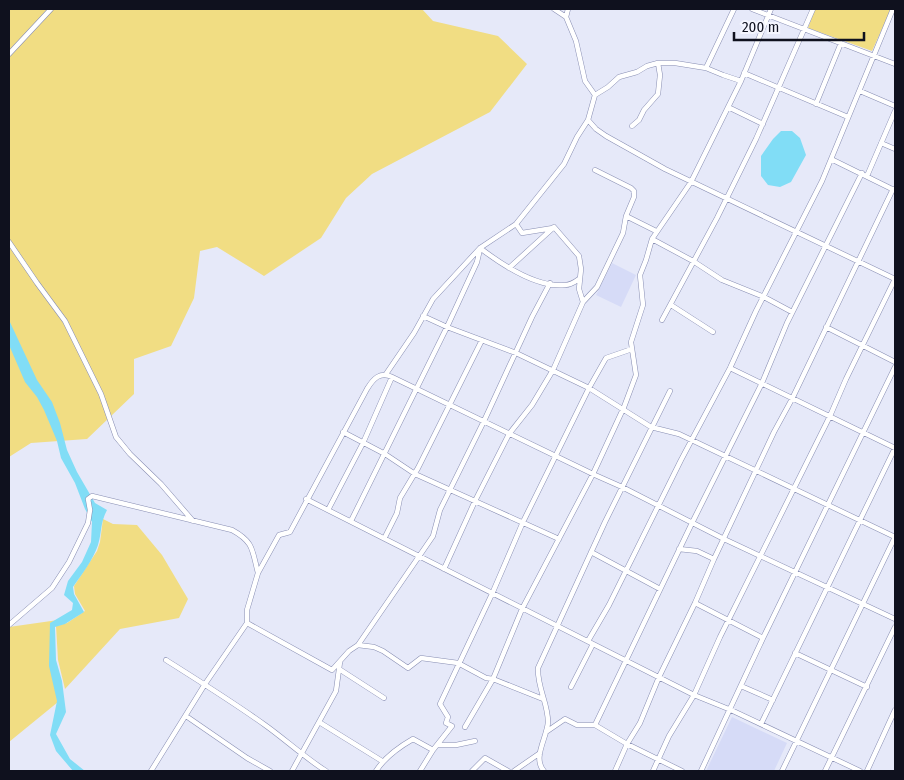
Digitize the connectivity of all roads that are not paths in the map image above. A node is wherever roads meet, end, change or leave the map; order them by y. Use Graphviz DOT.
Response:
graph roads {
  1 [pos="51,9"];
  2 [pos="554,9"];
  3 [pos="568,9"];
  4 [pos="734,9"];
  5 [pos="752,9"];
  6 [pos="771,9"];
  7 [pos="813,9"];
  8 [pos="893,9"];
  9 [pos="768,16"];
  10 [pos="566,17"];
  11 [pos="805,30"];
  12 [pos="841,43"];
  13 [pos="9,54"];
  14 [pos="873,55"];
  15 [pos="658,63"];
  16 [pos="895,64"];
  17 [pos="706,68"];
  18 [pos="744,73"];
  19 [pos="741,81"];
  20 [pos="779,88"];
  21 [pos="860,91"];
  22 [pos="595,95"];
  23 [pos="816,104"];
  24 [pos="895,106"];
  25 [pos="728,107"];
  26 [pos="895,111"];
  27 [pos="848,117"];
  28 [pos="588,120"];
  29 [pos="763,124"];
  30 [pos="632,126"];
  31 [pos="882,142"];
  32 [pos="895,149"];
  33 [pos="831,159"];
  34 [pos="595,170"];
  35 [pos="865,174"];
  36 [pos="691,182"];
  37 [pos="894,190"];
  38 [pos="727,198"];
  39 [pos="626,216"];
  40 [pos="516,224"];
  41 [pos="554,227"];
  42 [pos="656,231"];
  43 [pos="797,232"];
  44 [pos="652,238"];
  45 [pos="9,242"];
  46 [pos="827,246"];
  47 [pos="480,248"];
  48 [pos="860,260"];
  49 [pos="693,261"];
  50 [pos="509,268"];
  51 [pos="579,279"];
  52 [pos="895,279"];
  53 [pos="550,284"];
  54 [pos="764,297"];
  55 [pos="584,302"];
  56 [pos="671,305"];
  57 [pos="792,312"];
  58 [pos="423,316"];
  59 [pos="662,320"];
  60 [pos="447,327"];
  61 [pos="826,327"];
  62 [pos="713,332"];
  63 [pos="482,340"];
  64 [pos="863,344"];
  65 [pos="632,348"];
  66 [pos="516,353"];
  67 [pos="895,362"];
  68 [pos="895,367"];
  69 [pos="730,368"];
  70 [pos="553,370"];
  71 [pos="386,374"];
  72 [pos="392,376"];
  73 [pos="762,383"];
  74 [pos="416,388"];
  75 [pos="589,388"];
  76 [pos="670,391"];
  77 [pos="792,399"];
  78 [pos="450,404"];
  79 [pos="622,410"];
  80 [pos="830,416"];
  81 [pos="484,421"];
  82 [pos="651,427"];
  83 [pos="343,432"];
  84 [pos="862,432"];
  85 [pos="509,434"];
  86 [pos="691,440"];
  87 [pos="363,443"];
  88 [pos="895,448"];
  89 [pos="385,454"];
  90 [pos="557,456"];
  91 [pos="726,456"];
  92 [pos="756,472"];
  93 [pos="415,474"];
  94 [pos="593,474"];
  95 [pos="622,487"];
  96 [pos="793,489"];
  97 [pos="450,491"];
  98 [pos="306,499"];
  99 [pos="475,501"];
  100 [pos="658,505"];
  101 [pos="828,505"];
  102 [pos="328,510"];
  103 [pos="193,521"];
  104 [pos="351,521"];
  105 [pos="859,521"];
  106 [pos="523,522"];
  107 [pos="692,523"];
  108 [pos="384,537"];
  109 [pos="895,537"];
  110 [pos="558,539"];
  111 [pos="724,539"];
  112 [pos="679,550"];
  113 [pos="591,552"];
  114 [pos="761,555"];
  115 [pos="420,556"];
  116 [pos="714,558"];
  117 [pos="444,569"];
  118 [pos="626,570"];
  119 [pos="796,572"];
  120 [pos="258,573"];
  121 [pos="827,587"];
  122 [pos="660,589"];
  123 [pos="492,594"];
  124 [pos="695,603"];
  125 [pos="862,604"];
  126 [pos="522,609"];
  127 [pos="895,619"];
  128 [pos="728,620"];
  129 [pos="247,623"];
  130 [pos="9,625"];
  131 [pos="557,626"];
  132 [pos="895,627"];
  133 [pos="763,638"];
  134 [pos="588,641"];
  135 [pos="593,644"];
  136 [pos="358,645"];
  137 [pos="795,654"];
  138 [pos="166,660"];
  139 [pos="626,660"];
  140 [pos="340,662"];
  141 [pos="458,663"];
  142 [pos="339,669"];
  143 [pos="832,670"];
  144 [pos="659,677"];
  145 [pos="493,679"];
  146 [pos="205,684"];
  147 [pos="742,686"];
  148 [pos="571,687"];
  149 [pos="867,687"];
  150 [pos="694,695"];
  151 [pos="384,698"];
  152 [pos="543,699"];
  153 [pos="773,700"];
  154 [pos="731,710"];
  155 [pos="895,710"];
  156 [pos="186,716"];
  157 [pos="319,722"];
  158 [pos="761,724"];
  159 [pos="595,725"];
  160 [pos="466,727"];
  161 [pos="546,732"];
  162 [pos="475,741"];
  163 [pos="797,741"];
  164 [pos="438,744"];
  165 [pos="627,744"];
  166 [pos="433,750"];
  167 [pos="540,753"];
  168 [pos="302,755"];
  169 [pos="831,758"];
  170 [pos="658,760"];
  171 [pos="382,761"];
  172 [pos="151,771"];
  173 [pos="270,771"];
  174 [pos="292,771"];
  175 [pos="323,771"];
  176 [pos="376,771"];
  177 [pos="420,771"];
  178 [pos="472,771"];
  179 [pos="508,771"];
  180 [pos="514,771"];
  181 [pos="544,771"];
  182 [pos="615,771"];
  183 [pos="654,771"];
  184 [pos="682,771"];
  185 [pos="701,771"];
  186 [pos="782,771"];
  187 [pos="825,771"];
  188 [pos="860,771"];
  189 [pos="867,771"];
  1 -- 13 [label="street"];
  2 -- 10 [label="street"];
  3 -- 10 [label="street"];
  4 -- 17 [label="street"];
  5 -- 9 [label="street"];
  6 -- 9 [label="street"];
  7 -- 11 [label="street"];
  8 -- 14 [label="street"];
  9 -- 11 [label="street"];
  9 -- 18 [label="street"];
  10 -- 22 [label="street"];
  11 -- 12 [label="street"];
  11 -- 20 [label="street"];
  12 -- 14 [label="street"];
  12 -- 23 [label="street"];
  14 -- 16 [label="street"];
  14 -- 21 [label="street"];
  15 -- 17 [label="street"];
  15 -- 22 [label="street"];
  15 -- 30 [label="street"];
  17 -- 19 [label="street"];
  18 -- 19 [label="street"];
  18 -- 20 [label="street"];
  19 -- 25 [label="street"];
  20 -- 23 [label="street"];
  20 -- 29 [label="street"];
  21 -- 24 [label="street"];
  21 -- 27 [label="street"];
  22 -- 28 [label="street"];
  23 -- 27 [label="street"];
  25 -- 29 [label="street"];
  25 -- 36 [label="street"];
  26 -- 31 [label="street"];
  27 -- 33 [label="street"];
  28 -- 36 [label="street"];
  28 -- 40 [label="street"];
  29 -- 38 [label="street"];
  31 -- 32 [label="street"];
  31 -- 35 [label="street"];
  33 -- 35 [label="street"];
  33 -- 43 [label="street"];
  34 -- 39 [label="street"];
  35 -- 37 [label="street"];
  35 -- 46 [label="street"];
  36 -- 38 [label="street"];
  36 -- 42 [label="street"];
  37 -- 48 [label="street"];
  38 -- 43 [label="street"];
  38 -- 49 [label="street"];
  39 -- 42 [label="street"];
  39 -- 55 [label="street"];
  40 -- 41 [label="street"];
  40 -- 47 [label="street"];
  41 -- 50 [label="street"];
  41 -- 51 [label="street"];
  42 -- 44 [label="street"];
  43 -- 46 [label="street"];
  43 -- 54 [label="street"];
  44 -- 49 [label="street"];
  44 -- 65 [label="street"];
  45 -- 103 [label="street"];
  46 -- 48 [label="street"];
  46 -- 57 [label="street"];
  47 -- 50 [label="street"];
  47 -- 58 [label="street"];
  47 -- 60 [label="street"];
  48 -- 52 [label="street"];
  48 -- 61 [label="street"];
  49 -- 54 [label="street"];
  49 -- 56 [label="street"];
  50 -- 53 [label="street"];
  51 -- 53 [label="street"];
  51 -- 55 [label="street"];
  52 -- 64 [label="street"];
  53 -- 66 [label="street"];
  54 -- 57 [label="street"];
  54 -- 69 [label="street"];
  55 -- 70 [label="street"];
  56 -- 59 [label="street"];
  56 -- 62 [label="street"];
  57 -- 73 [label="street"];
  58 -- 60 [label="street"];
  58 -- 71 [label="street"];
  60 -- 63 [label="street"];
  60 -- 74 [label="street"];
  61 -- 64 [label="street"];
  61 -- 77 [label="street"];
  63 -- 66 [label="street"];
  63 -- 78 [label="street"];
  64 -- 67 [label="street"];
  64 -- 80 [label="street"];
  65 -- 75 [label="street"];
  65 -- 79 [label="street"];
  66 -- 70 [label="street"];
  66 -- 81 [label="street"];
  68 -- 84 [label="street"];
  69 -- 73 [label="street"];
  69 -- 86 [label="street"];
  70 -- 75 [label="street"];
  70 -- 85 [label="street"];
  71 -- 72 [label="street"];
  71 -- 83 [label="street"];
  72 -- 74 [label="street"];
  72 -- 87 [label="street"];
  73 -- 77 [label="street"];
  73 -- 91 [label="street"];
  74 -- 78 [label="street"];
  74 -- 89 [label="street"];
  75 -- 79 [label="street"];
  75 -- 90 [label="street"];
  76 -- 82 [label="street"];
  77 -- 80 [label="street"];
  77 -- 92 [label="street"];
  78 -- 81 [label="street"];
  78 -- 93 [label="street"];
  79 -- 82 [label="street"];
  79 -- 94 [label="street"];
  80 -- 84 [label="street"];
  80 -- 96 [label="street"];
  81 -- 85 [label="street"];
  81 -- 97 [label="street"];
  82 -- 86 [label="street"];
  82 -- 95 [label="street"];
  83 -- 87 [label="street"];
  83 -- 98 [label="street"];
  84 -- 88 [label="street"];
  84 -- 101 [label="street"];
  85 -- 90 [label="street"];
  85 -- 99 [label="street"];
  86 -- 91 [label="street"];
  86 -- 100 [label="street"];
  87 -- 89 [label="street"];
  87 -- 102 [label="street"];
  88 -- 105 [label="street"];
  89 -- 93 [label="street"];
  89 -- 104 [label="street"];
  90 -- 94 [label="street"];
  90 -- 106 [label="street"];
  91 -- 92 [label="street"];
  91 -- 107 [label="street"];
  92 -- 96 [label="street"];
  92 -- 111 [label="street"];
  93 -- 97 [label="street"];
  93 -- 108 [label="street"];
  94 -- 95 [label="street"];
  94 -- 110 [label="street"];
  95 -- 100 [label="street"];
  95 -- 113 [label="street"];
  96 -- 101 [label="street"];
  96 -- 114 [label="street"];
  97 -- 99 [label="street"];
  97 -- 115 [label="street"];
  98 -- 102 [label="street"];
  98 -- 120 [label="street"];
  99 -- 106 [label="street"];
  99 -- 117 [label="street"];
  100 -- 107 [label="street"];
  100 -- 118 [label="street"];
  101 -- 105 [label="street"];
  101 -- 119 [label="street"];
  102 -- 104 [label="street"];
  103 -- 120 [label="street"];
  103 -- 130 [label="street"];
  104 -- 108 [label="street"];
  105 -- 109 [label="street"];
  105 -- 121 [label="street"];
  106 -- 110 [label="street"];
  106 -- 123 [label="street"];
  107 -- 111 [label="street"];
  107 -- 112 [label="street"];
  108 -- 115 [label="street"];
  109 -- 125 [label="street"];
  110 -- 126 [label="street"];
  111 -- 114 [label="street"];
  111 -- 116 [label="street"];
  112 -- 116 [label="street"];
  112 -- 122 [label="street"];
  113 -- 118 [label="street"];
  113 -- 131 [label="street"];
  114 -- 119 [label="street"];
  114 -- 128 [label="street"];
  115 -- 117 [label="street"];
  115 -- 136 [label="street"];
  116 -- 124 [label="street"];
  117 -- 123 [label="street"];
  118 -- 122 [label="street"];
  118 -- 134 [label="street"];
  119 -- 121 [label="street"];
  119 -- 133 [label="street"];
  120 -- 129 [label="street"];
  121 -- 125 [label="street"];
  121 -- 137 [label="street"];
  122 -- 139 [label="street"];
  123 -- 126 [label="street"];
  123 -- 141 [label="street"];
  124 -- 128 [label="street"];
  124 -- 144 [label="street"];
  125 -- 127 [label="street"];
  125 -- 143 [label="street"];
  126 -- 131 [label="street"];
  126 -- 145 [label="street"];
  128 -- 133 [label="street"];
  128 -- 150 [label="street"];
  129 -- 140 [label="street"];
  129 -- 146 [label="street"];
  131 -- 134 [label="street"];
  131 -- 152 [label="street"];
  132 -- 149 [label="street"];
  133 -- 147 [label="street"];
  134 -- 135 [label="street"];
  135 -- 139 [label="street"];
  135 -- 148 [label="street"];
  136 -- 140 [label="street"];
  136 -- 141 [label="street"];
  137 -- 143 [label="street"];
  137 -- 153 [label="street"];
  138 -- 146 [label="street"];
  139 -- 144 [label="street"];
  139 -- 159 [label="street"];
  140 -- 142 [label="street"];
  141 -- 145 [label="street"];
  141 -- 164 [label="street"];
  142 -- 151 [label="street"];
  142 -- 157 [label="street"];
  143 -- 149 [label="street"];
  143 -- 163 [label="street"];
  144 -- 150 [label="street"];
  144 -- 165 [label="street"];
  145 -- 152 [label="street"];
  145 -- 160 [label="street"];
  146 -- 156 [label="street"];
  146 -- 168 [label="street"];
  147 -- 153 [label="street"];
  147 -- 154 [label="street"];
  149 -- 169 [label="street"];
  150 -- 154 [label="street"];
  150 -- 170 [label="street"];
  152 -- 161 [label="street"];
  153 -- 158 [label="street"];
  154 -- 158 [label="street"];
  154 -- 185 [label="street"];
  155 -- 189 [label="street"];
  156 -- 172 [label="street"];
  156 -- 173 [label="street"];
  157 -- 168 [label="street"];
  157 -- 171 [label="street"];
  158 -- 163 [label="street"];
  159 -- 161 [label="street"];
  159 -- 165 [label="street"];
  161 -- 167 [label="street"];
  162 -- 164 [label="street"];
  163 -- 169 [label="street"];
  163 -- 186 [label="street"];
  164 -- 166 [label="street"];
  165 -- 170 [label="street"];
  165 -- 182 [label="street"];
  166 -- 171 [label="street"];
  166 -- 177 [label="street"];
  167 -- 180 [label="street"];
  167 -- 181 [label="street"];
  168 -- 174 [label="street"];
  168 -- 175 [label="street"];
  169 -- 187 [label="street"];
  169 -- 188 [label="street"];
  170 -- 183 [label="street"];
  170 -- 184 [label="street"];
  171 -- 176 [label="street"];
  178 -- 179 [label="street"];
}
